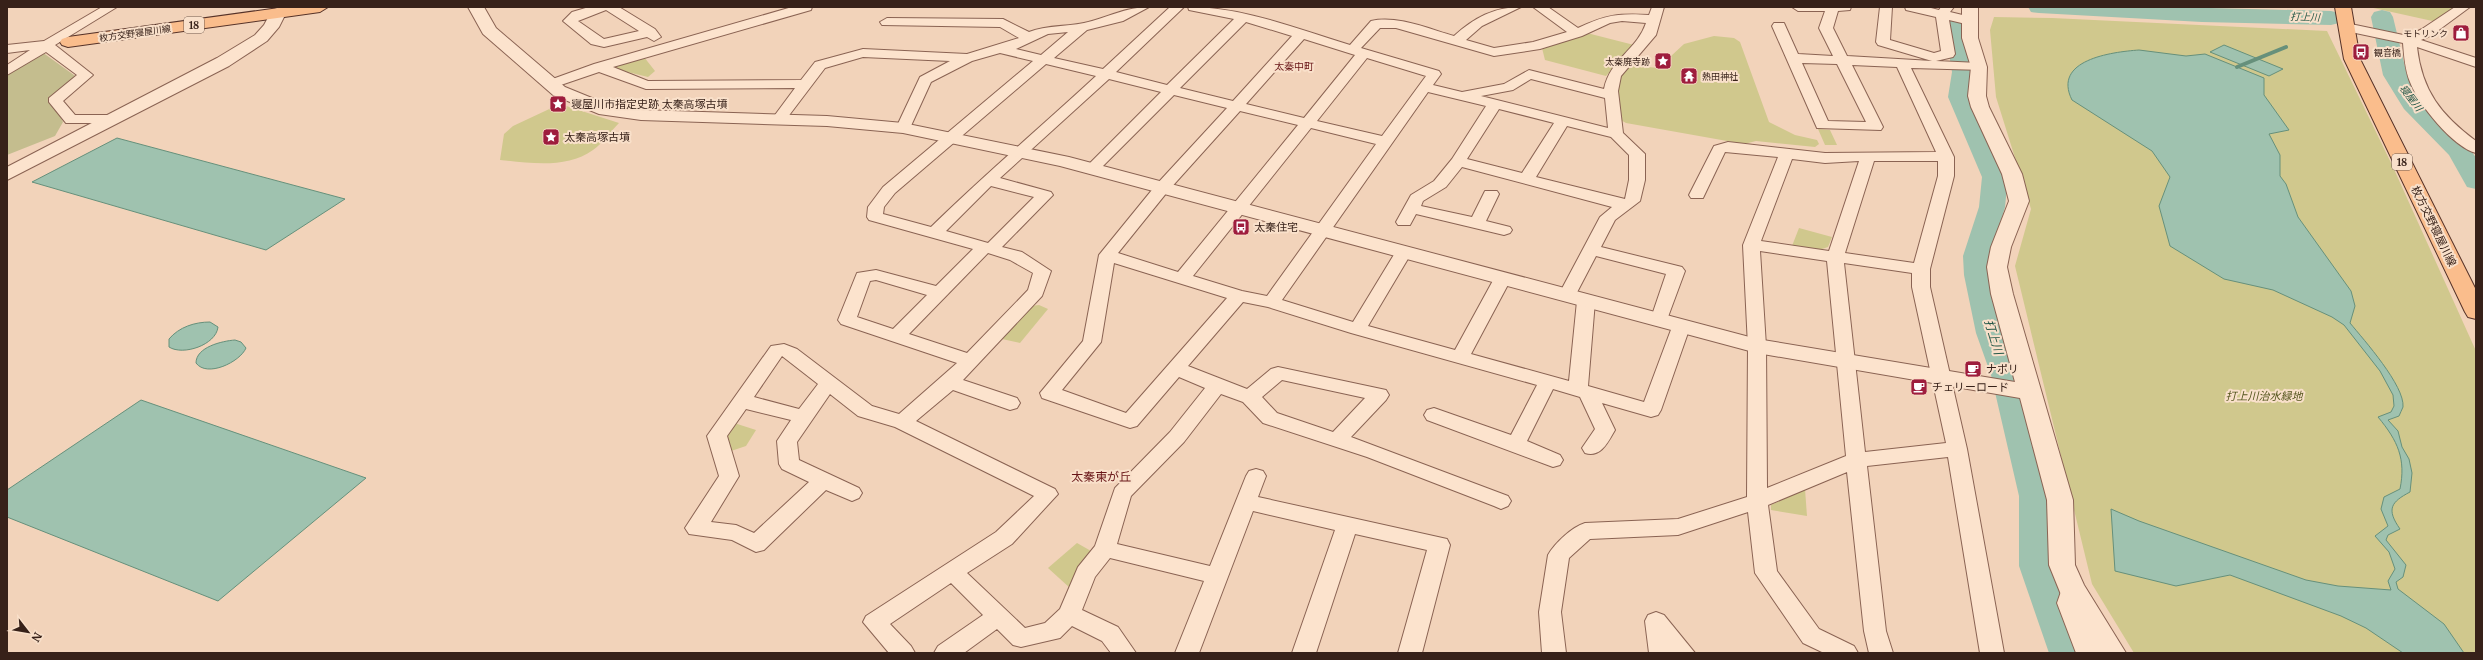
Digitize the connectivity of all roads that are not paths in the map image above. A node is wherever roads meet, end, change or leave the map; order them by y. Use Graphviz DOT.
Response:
graph roads {
  1 [pos="111,7"];
  2 [pos="320,7"];
  3 [pos="476,7"];
  4 [pos="604,7"];
  5 [pos="610,7"];
  6 [pos="806,7"];
  7 [pos="1143,7"];
  8 [pos="1178,7"];
  9 [pos="1194,7"];
  10 [pos="1515,7"];
  11 [pos="1539,7"];
  12 [pos="1798,7"];
  13 [pos="1833,7"];
  14 [pos="1845,7"];
  15 [pos="1886,7"];
  16 [pos="1911,7"];
  17 [pos="2343,7"];
  18 [pos="2464,7"];
  19 [pos="1945,10"];
  20 [pos="278,13"];
  21 [pos="1656,13"];
  22 [pos="1970,14"];
  23 [pos="1243,17"];
  24 [pos="887,22"];
  25 [pos="1779,26"];
  26 [pos="1082,27"];
  27 [pos="2346,27"];
  28 [pos="650,32"];
  29 [pos="1302,33"];
  30 [pos="1577,33"];
  31 [pos="1028,37"];
  32 [pos="7,38"];
  33 [pos="2409,40"];
  34 [pos="68,42"];
  35 [pos="1456,42"];
  36 [pos="48,44"];
  37 [pos="667,48"];
  38 [pos="997,48"];
  39 [pos="7,49"];
  40 [pos="1358,51"];
  41 [pos="967,58"];
  42 [pos="1793,58"];
  43 [pos="1044,59"];
  44 [pos="1843,60"];
  45 [pos="2476,63"];
  46 [pos="1902,64"];
  47 [pos="1979,67"];
  48 [pos="599,68"];
  49 [pos="7,71"];
  50 [pos="1108,74"];
  51 [pos="552,84"];
  52 [pos="807,84"];
  53 [pos="1426,87"];
  54 [pos="1170,90"];
  55 [pos="1610,95"];
  56 [pos="1462,96"];
  57 [pos="1496,104"];
  58 [pos="1237,106"];
  59 [pos="116,119"];
  60 [pos="778,119"];
  61 [pos="1563,121"];
  62 [pos="1306,123"];
  63 [pos="903,128"];
  64 [pos="1616,134"];
  65 [pos="953,137"];
  66 [pos="1386,142"];
  67 [pos="2476,148"];
  68 [pos="1023,152"];
  69 [pos="1786,155"];
  70 [pos="1868,156"];
  71 [pos="1946,157"];
  72 [pos="1458,161"];
  73 [pos="1092,169"];
  74 [pos="7,174"];
  75 [pos="1527,178"];
  76 [pos="988,180"];
  77 [pos="1162,188"];
  78 [pos="1491,194"];
  79 [pos="1697,195"];
  80 [pos="1624,205"];
  81 [pos="1239,208"];
  82 [pos="1477,224"];
  83 [pos="1321,230"];
  84 [pos="1504,230"];
  85 [pos="934,234"];
  86 [pos="1751,245"];
  87 [pos="988,248"];
  88 [pos="1590,249"];
  89 [pos="1404,252"];
  90 [pos="1107,255"];
  91 [pos="1835,258"];
  92 [pos="1922,269"];
  93 [pos="1182,278"];
  94 [pos="1502,279"];
  95 [pos="940,293"];
  96 [pos="1239,296"];
  97 [pos="1567,296"];
  98 [pos="1586,301"];
  99 [pos="1271,302"];
  100 [pos="2476,312"];
  101 [pos="1659,321"];
  102 [pos="1681,327"];
  103 [pos="1357,329"];
  104 [pos="896,337"];
  105 [pos="1757,346"];
  106 [pos="1460,357"];
  107 [pos="971,361"];
  108 [pos="1846,361"];
  109 [pos="1175,368"];
  110 [pos="1943,378"];
  111 [pos="828,382"];
  112 [pos="950,382"];
  113 [pos="1548,382"];
  114 [pos="1217,386"];
  115 [pos="2016,390"];
  116 [pos="1583,391"];
  117 [pos="1250,398"];
  118 [pos="742,401"];
  119 [pos="1010,404"];
  120 [pos="1434,415"];
  121 [pos="804,417"];
  122 [pos="902,422"];
  123 [pos="1338,440"];
  124 [pos="1516,444"];
  125 [pos="1592,448"];
  126 [pos="1957,449"];
  127 [pos="1553,460"];
  128 [pos="1856,460"];
  129 [pos="1256,476"];
  130 [pos="824,481"];
  131 [pos="852,493"];
  132 [pos="1501,500"];
  133 [pos="1757,501"];
  134 [pos="1246,502"];
  135 [pos="1348,524"];
  136 [pos="1105,549"];
  137 [pos="953,572"];
  138 [pos="1217,576"];
  139 [pos="2072,589"];
  140 [pos="1069,614"];
  141 [pos="999,616"];
  142 [pos="903,653"];
  143 [pos="946,653"];
  144 [pos="1124,653"];
  145 [pos="1187,653"];
  146 [pos="1304,653"];
  147 [pos="1410,653"];
  148 [pos="1554,653"];
  149 [pos="1661,653"];
  150 [pos="1683,653"];
  151 [pos="1846,653"];
  152 [pos="1881,653"];
  153 [pos="1992,653"];
  154 [pos="2088,653"];
  155 [pos="2112,653"];
  1 -- 36 [label="street"];
  2 -- 20 [label="main road, 枚方交野寝屋川線 / 18"];
  3 -- 51 [label="street"];
  4 -- 28 [label="street"];
  5 -- 28 [label="street"];
  6 -- 37 [label="street"];
  7 -- 26 [label="street"];
  8 -- 50 [label="street"];
  9 -- 23 [label="street"];
  10 -- 35 [label="street"];
  11 -- 30 [label="street"];
  12 -- 13 [label="street"];
  13 -- 14 [label="street"];
  13 -- 44 [label="street"];
  15 -- 19 [label="street"];
  16 -- 19 [label="street"];
  17 -- 27 [label="main road, 枚方交野寝屋川線 / 18"];
  18 -- 33 [label="street"];
  19 -- 22 [label="street"];
  20 -- 34 [label="main road, 枚方交野寝屋川線 / 18"];
  20 -- 59 [label="street"];
  21 -- 30 [label="street"];
  21 -- 55 [label="street"];
  22 -- 47 [label="street"];
  23 -- 29 [label="street"];
  23 -- 54 [label="street"];
  24 -- 31 [label="street"];
  25 -- 42 [label="street"];
  26 -- 31 [label="street"];
  26 -- 43 [label="street"];
  27 -- 33 [label="street"];
  27 -- 100 [label="main road, 枚方交野寝屋川線 / 18"];
  28 -- 37 [label="street"];
  29 -- 40 [label="street"];
  29 -- 58 [label="street"];
  30 -- 35 [label="street"];
  31 -- 38 [label="street"];
  32 -- 36 [label="street"];
  33 -- 45 [label="street"];
  33 -- 67 [label="street"];
  35 -- 40 [label="street"];
  36 -- 39 [label="street"];
  36 -- 49 [label="street"];
  36 -- 59 [label="street"];
  37 -- 48 [label="street"];
  38 -- 41 [label="street"];
  38 -- 43 [label="street"];
  40 -- 53 [label="street"];
  40 -- 62 [label="street"];
  41 -- 52 [label="street"];
  41 -- 63 [label="street"];
  42 -- 44 [label="street"];
  42 -- 44 [label="street"];
  43 -- 50 [label="street"];
  43 -- 65 [label="street"];
  44 -- 46 [label="street"];
  46 -- 47 [label="street"];
  46 -- 71 [label="street"];
  47 -- 115 [label="street"];
  48 -- 51 [label="street"];
  48 -- 52 [label="street"];
  50 -- 54 [label="street"];
  50 -- 68 [label="street"];
  51 -- 60 [label="street"];
  52 -- 60 [label="street"];
  53 -- 56 [label="street"];
  53 -- 66 [label="street"];
  54 -- 58 [label="street"];
  54 -- 73 [label="street"];
  55 -- 56 [label="street"];
  55 -- 64 [label="street"];
  56 -- 57 [label="street"];
  57 -- 61 [label="street"];
  57 -- 72 [label="street"];
  58 -- 62 [label="street"];
  58 -- 77 [label="street"];
  59 -- 74 [label="street"];
  60 -- 63 [label="street"];
  61 -- 64 [label="street"];
  61 -- 75 [label="street"];
  62 -- 66 [label="street"];
  62 -- 81 [label="street"];
  63 -- 65 [label="street"];
  64 -- 80 [label="street"];
  65 -- 68 [label="street"];
  65 -- 85 [label="street"];
  66 -- 83 [label="street"];
  68 -- 73 [label="street"];
  68 -- 76 [label="street"];
  69 -- 70 [label="street"];
  69 -- 79 [label="street"];
  69 -- 86 [label="street"];
  70 -- 71 [label="street"];
  70 -- 91 [label="street"];
  71 -- 92 [label="street"];
  72 -- 75 [label="street"];
  72 -- 82 [label="street"];
  73 -- 77 [label="street"];
  75 -- 80 [label="street"];
  76 -- 85 [label="street"];
  76 -- 87 [label="street"];
  77 -- 81 [label="street"];
  77 -- 90 [label="street"];
  78 -- 82 [label="street"];
  80 -- 88 [label="street"];
  81 -- 83 [label="street"];
  81 -- 93 [label="street"];
  82 -- 84 [label="street"];
  83 -- 89 [label="street"];
  83 -- 99 [label="street"];
  85 -- 87 [label="street"];
  86 -- 91 [label="street"];
  86 -- 105 [label="street"];
  87 -- 95 [label="street"];
  87 -- 107 [label="street"];
  88 -- 97 [label="street"];
  88 -- 101 [label="street"];
  89 -- 94 [label="street"];
  89 -- 103 [label="street"];
  90 -- 93 [label="street"];
  90 -- 109 [label="street"];
  91 -- 92 [label="street"];
  91 -- 108 [label="street"];
  92 -- 110 [label="street"];
  93 -- 96 [label="street"];
  94 -- 97 [label="street"];
  94 -- 106 [label="street"];
  95 -- 104 [label="street"];
  95 -- 104 [label="street"];
  96 -- 99 [label="street"];
  96 -- 109 [label="street"];
  97 -- 98 [label="street"];
  98 -- 101 [label="street"];
  98 -- 116 [label="street"];
  99 -- 103 [label="street"];
  101 -- 102 [label="street"];
  102 -- 105 [label="street"];
  102 -- 116 [label="street"];
  103 -- 106 [label="street"];
  104 -- 107 [label="street"];
  105 -- 108 [label="street"];
  105 -- 133 [label="street"];
  106 -- 113 [label="street"];
  107 -- 112 [label="street"];
  108 -- 110 [label="street"];
  108 -- 128 [label="street"];
  109 -- 114 [label="street"];
  110 -- 115 [label="street"];
  110 -- 126 [label="street"];
  111 -- 118 [label="street"];
  111 -- 121 [label="street"];
  111 -- 122 [label="street"];
  112 -- 119 [label="street"];
  112 -- 122 [label="street"];
  113 -- 116 [label="street"];
  113 -- 124 [label="street"];
  114 -- 117 [label="street"];
  114 -- 136 [label="street"];
  115 -- 139 [label="street"];
  116 -- 125 [label="street"];
  117 -- 123 [label="street"];
  117 -- 123 [label="street"];
  118 -- 121 [label="street"];
  118 -- 130 [label="street"];
  120 -- 124 [label="street"];
  121 -- 130 [label="street"];
  122 -- 137 [label="street"];
  123 -- 132 [label="street"];
  124 -- 127 [label="street"];
  126 -- 128 [label="street"];
  126 -- 153 [label="street"];
  128 -- 133 [label="street"];
  128 -- 152 [label="street"];
  129 -- 134 [label="street"];
  130 -- 131 [label="street"];
  133 -- 148 [label="street"];
  133 -- 151 [label="street"];
  134 -- 135 [label="street"];
  134 -- 138 [label="street"];
  135 -- 146 [label="street"];
  135 -- 147 [label="street"];
  136 -- 138 [label="street"];
  136 -- 140 [label="street"];
  137 -- 141 [label="street"];
  137 -- 142 [label="street"];
  138 -- 145 [label="street"];
  139 -- 154 [label="street"];
  139 -- 155 [label="street"];
  140 -- 141 [label="street"];
  140 -- 144 [label="street"];
  141 -- 143 [label="street"];
  149 -- 150 [label="street"];
}
